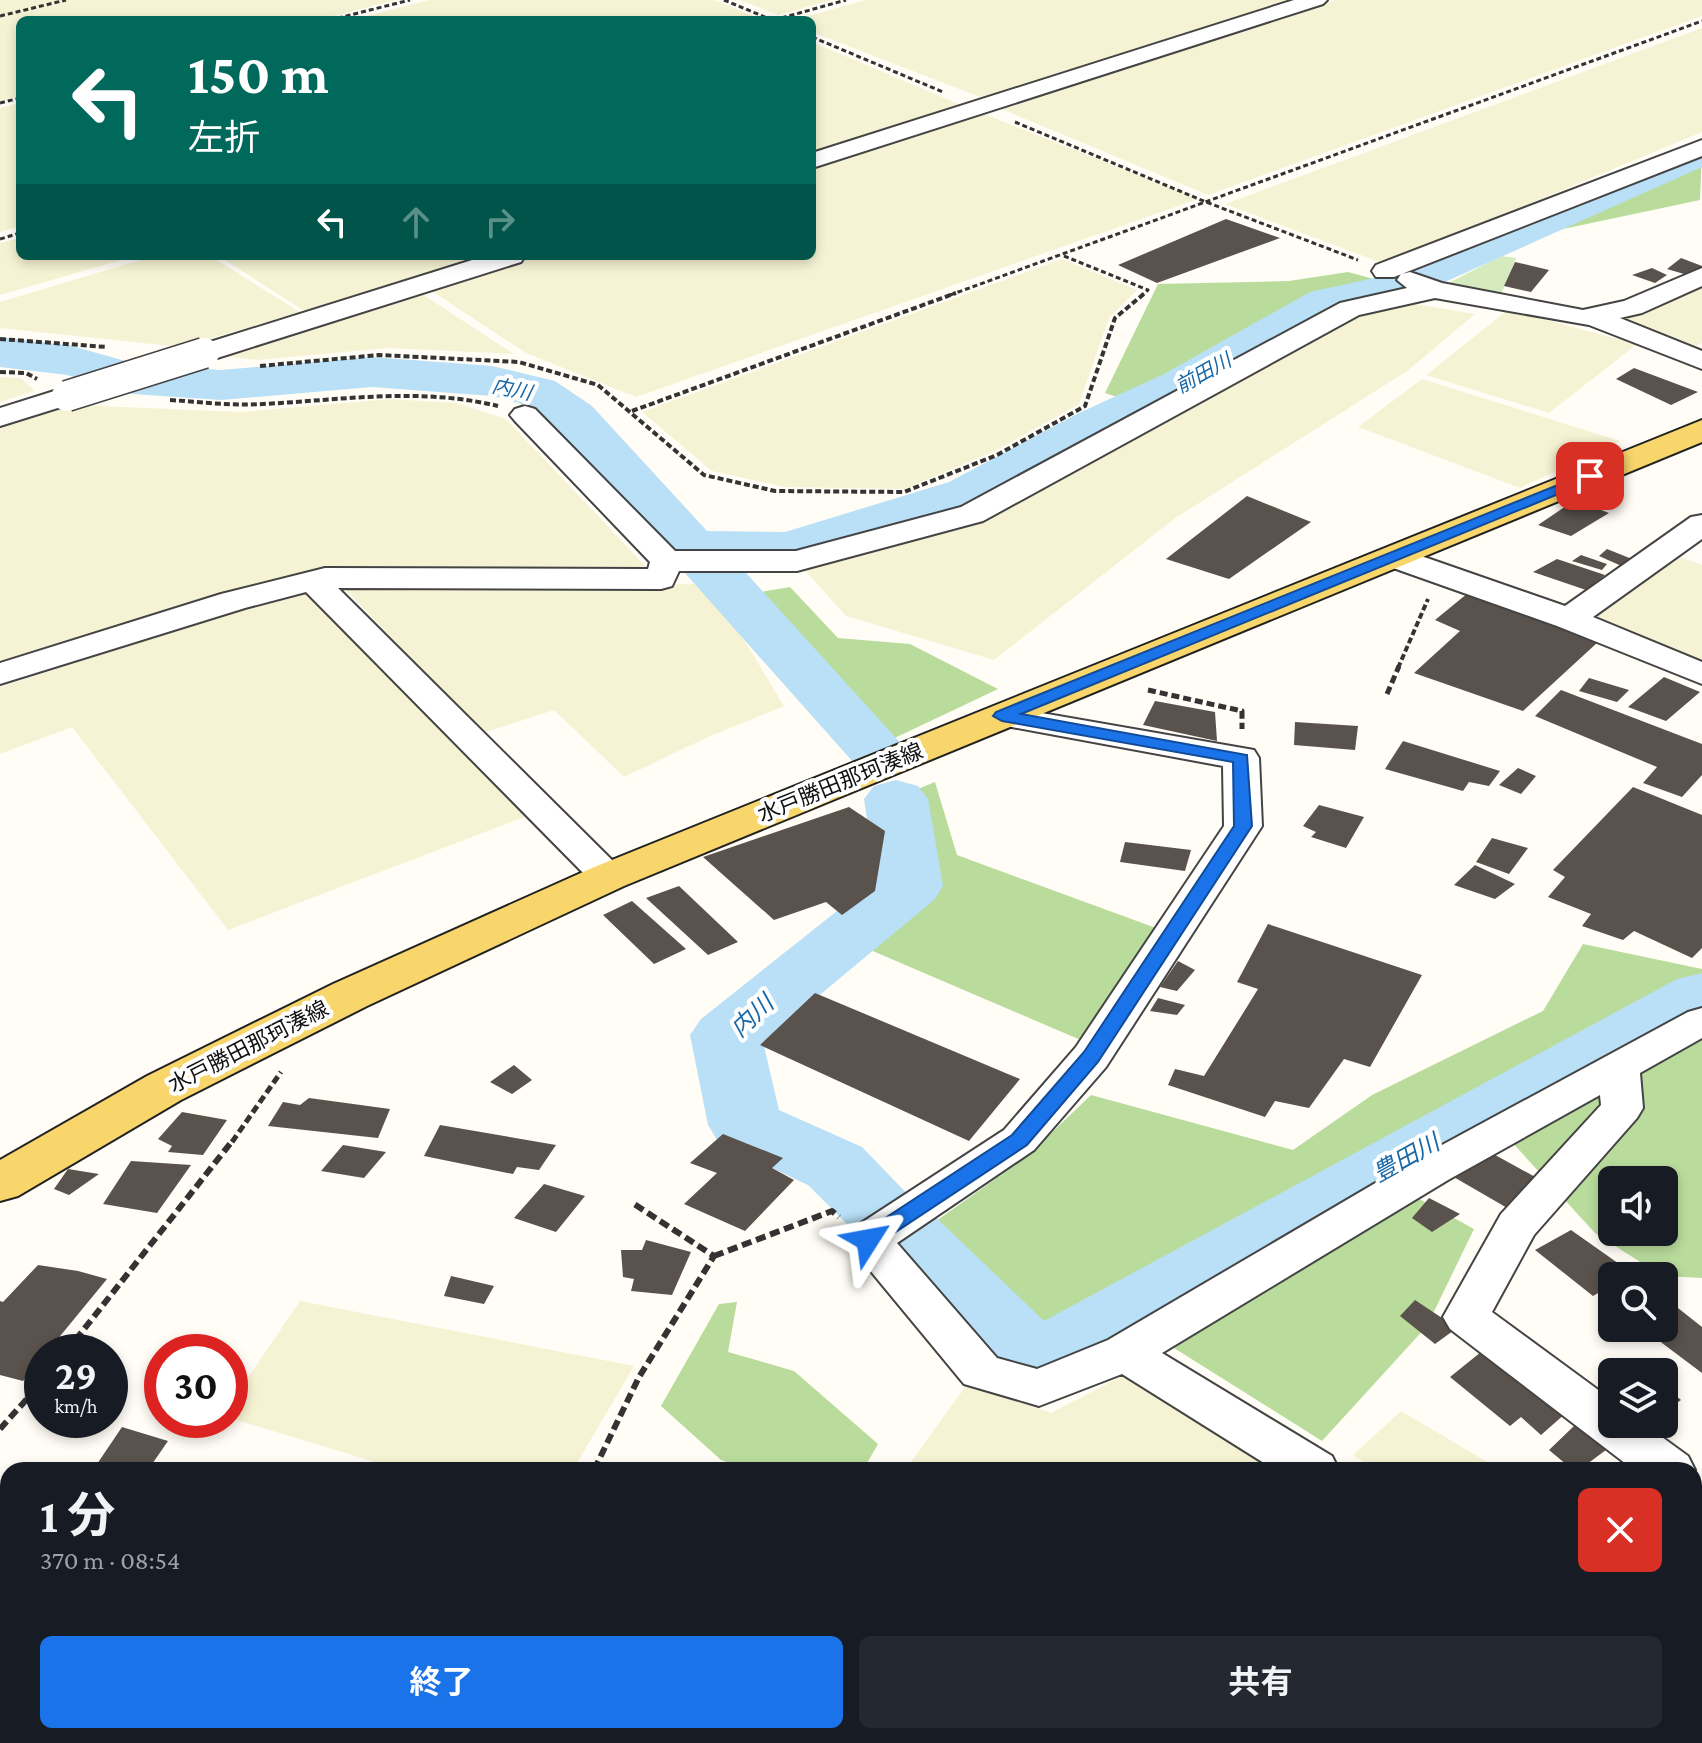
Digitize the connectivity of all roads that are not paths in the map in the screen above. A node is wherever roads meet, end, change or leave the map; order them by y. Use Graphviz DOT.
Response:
graph roads {
  1 [pos="1316,0"];
  2 [pos="1702,147"];
  3 [pos="816,160"];
  4 [pos="499,260"];
  5 [pos="1702,276"];
  6 [pos="1435,290"];
  7 [pos="1596,318"];
  8 [pos="1702,361"];
  9 [pos="525,415"];
  10 [pos="0,417"];
  11 [pos="1702,430"];
  12 [pos="1702,524"];
  13 [pos="1393,557"];
  14 [pos="676,561"];
  15 [pos="325,578"];
  16 [pos="1569,619"];
  17 [pos="0,674"];
  18 [pos="1702,674"];
  19 [pos="1002,716"];
  20 [pos="608,877"];
  21 [pos="1702,1021"];
  22 [pos="1619,1066"];
  23 [pos="0,1183"];
  24 [pos="1125,1353"];
  25 [pos="1301,1462"];
  26 [pos="1659,1462"];
  1 -- 3 [label="street"];
  2 -- 6 [label="street"];
  4 -- 10 [label="street, bridge"];
  5 -- 7 [label="street"];
  6 -- 7 [label="street"];
  6 -- 14 [label="street"];
  7 -- 8 [label="street"];
  9 -- 14 [label="street"];
  11 -- 13 [label="main road, 水戸勝田那珂湊線"];
  12 -- 16 [label="street"];
  13 -- 16 [label="street"];
  13 -- 19 [label="main road, 水戸勝田那珂湊線"];
  14 -- 15 [label="street"];
  15 -- 17 [label="street"];
  15 -- 20 [label="street"];
  16 -- 18 [label="street"];
  19 -- 20 [label="main road, 水戸勝田那珂湊線"];
  19 -- 24 [label="street"];
  20 -- 23 [label="main road, 水戸勝田那珂湊線"];
  21 -- 22 [label="street"];
  22 -- 24 [label="street"];
  22 -- 26 [label="street"];
  24 -- 25 [label="street"];
}
